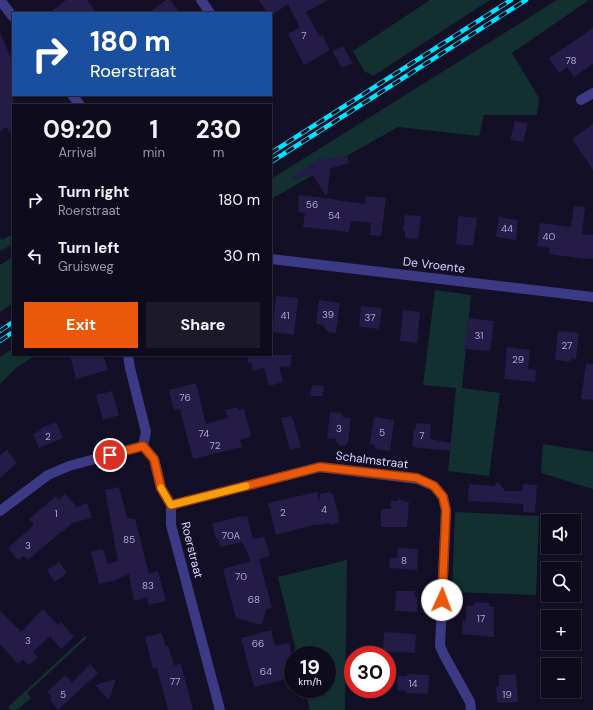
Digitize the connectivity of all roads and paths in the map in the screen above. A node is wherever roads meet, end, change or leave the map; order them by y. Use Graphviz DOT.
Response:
graph roads {
  1 [pos="0,0"];
  2 [pos="201,0"];
  3 [pos="209,12"];
  4 [pos="12,17"];
  5 [pos="593,92"];
  6 [pos="73,96"];
  7 [pos="581,100"];
  8 [pos="79,104"];
  9 [pos="272,259"];
  10 [pos="593,297"];
  11 [pos="128,356"];
  12 [pos="143,446"];
  13 [pos="171,505"];
  14 [pos="0,511"];
  15 [pos="220,710"];
  16 [pos="471,710"];
  1 -- 4 [label="street"];
  2 -- 3 [label="street"];
  5 -- 7 [label="street"];
  6 -- 8 [label="street"];
  9 -- 10 [label="street, De Vroente"];
  11 -- 12 [label="street"];
  12 -- 13 [label="street, Roerstraat"];
  12 -- 14 [label="street"];
  13 -- 15 [label="street, Roerstraat"];
  13 -- 16 [label="street, Schalmstraat"];
}
